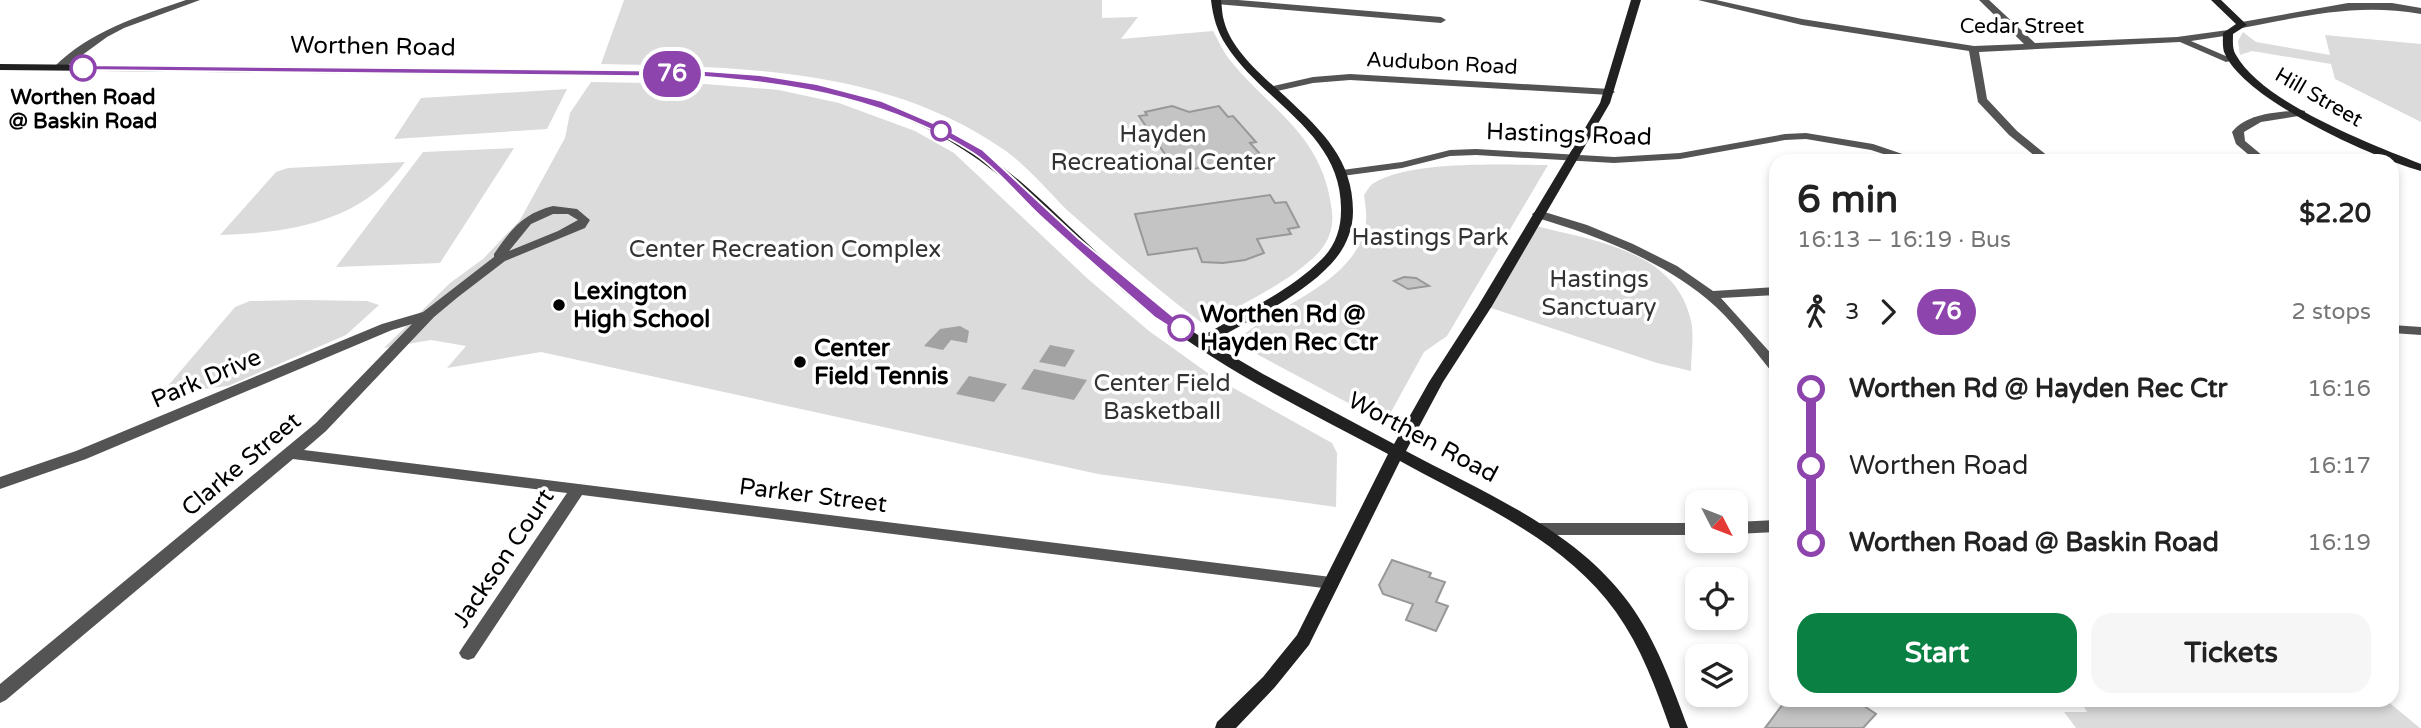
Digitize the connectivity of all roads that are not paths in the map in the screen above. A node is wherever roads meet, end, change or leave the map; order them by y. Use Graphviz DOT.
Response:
graph roads {
  1 [pos="195,0"];
  2 [pos="1636,0"];
  3 [pos="1703,0"];
  4 [pos="1984,0"];
  5 [pos="2216,0"];
  6 [pos="2420,0"];
  7 [pos="1216,1"];
  8 [pos="2421,9"];
  9 [pos="1441,20"];
  10 [pos="2242,25"];
  11 [pos="2228,33"];
  12 [pos="2177,40"];
  13 [pos="2033,47"];
  14 [pos="1975,49"];
  15 [pos="2230,60"];
  16 [pos="0,67"];
  17 [pos="59,67"];
  18 [pos="1273,89"];
  19 [pos="1610,92"];
  20 [pos="2301,113"];
  21 [pos="1895,154"];
  22 [pos="2039,154"];
  23 [pos="2255,154"];
  24 [pos="2387,154"];
  25 [pos="1572,157"];
  26 [pos="2399,159"];
  27 [pos="2421,168"];
  28 [pos="1342,173"];
  29 [pos="1538,214"];
  30 [pos="501,258"];
  31 [pos="1769,291"];
  32 [pos="1710,295"];
  33 [pos="429,314"];
  34 [pos="2399,329"];
  35 [pos="2421,331"];
  36 [pos="1202,342"];
  37 [pos="1769,359"];
  38 [pos="289,453"];
  39 [pos="1399,453"];
  40 [pos="0,483"];
  41 [pos="578,489"];
  42 [pos="1769,526"];
  43 [pos="1748,527"];
  44 [pos="1685,528"];
  45 [pos="1537,529"];
  46 [pos="1331,583"];
  47 [pos="468,653"];
  48 [pos="0,695"];
  49 [pos="1224,728"];
  50 [pos="1679,728"];
  1 -- 17 [label="street"];
  2 -- 19 [label="main road"];
  3 -- 14 [label="street, Cedar Street"];
  4 -- 13 [label="street"];
  5 -- 10 [label="main road"];
  6 -- 8 [label="street"];
  7 -- 9 [label="street"];
  7 -- 18 [label="main road"];
  8 -- 10 [label="street, Cedar Street"];
  10 -- 11 [label="main road, Cedar Street"];
  11 -- 12 [label="street, Cedar Street"];
  11 -- 15 [label="main road"];
  12 -- 13 [label="street, Cedar Street"];
  12 -- 15 [label="street, Cedar Street"];
  13 -- 14 [label="street, Cedar Street"];
  14 -- 22 [label="street"];
  15 -- 20 [label="main road, Hill Street"];
  16 -- 17 [label="main road, Worthen Road"];
  17 -- 36 [label="main road, Worthen Road"];
  18 -- 19 [label="street, Audubon Road"];
  18 -- 28 [label="main road"];
  19 -- 25 [label="main road"];
  20 -- 23 [label="street"];
  20 -- 24 [label="main road, Hill Street"];
  21 -- 25 [label="street, Hastings Road"];
  25 -- 28 [label="street, Hastings Road"];
  25 -- 29 [label="main road"];
  26 -- 27 [label="main road, Hill Street"];
  28 -- 36 [label="main road"];
  29 -- 32 [label="street"];
  29 -- 39 [label="main road"];
  30 -- 30 [label="street, Clarke Street"];
  30 -- 33 [label="street, Clarke Street"];
  31 -- 32 [label="street"];
  32 -- 37 [label="street"];
  33 -- 38 [label="street, Clarke Street"];
  33 -- 40 [label="street, Park Drive"];
  34 -- 35 [label="street"];
  36 -- 39 [label="main road, Worthen Road"];
  38 -- 41 [label="street, Parker Street"];
  38 -- 48 [label="street, Clarke Street"];
  39 -- 45 [label="main road, Worthen Road"];
  39 -- 46 [label="main road"];
  41 -- 46 [label="street, Parker Street"];
  41 -- 47 [label="street, Jackson Court"];
  42 -- 43 [label="street"];
  44 -- 45 [label="street"];
  45 -- 50 [label="main road, Worthen Road"];
  46 -- 49 [label="main road"];
}
